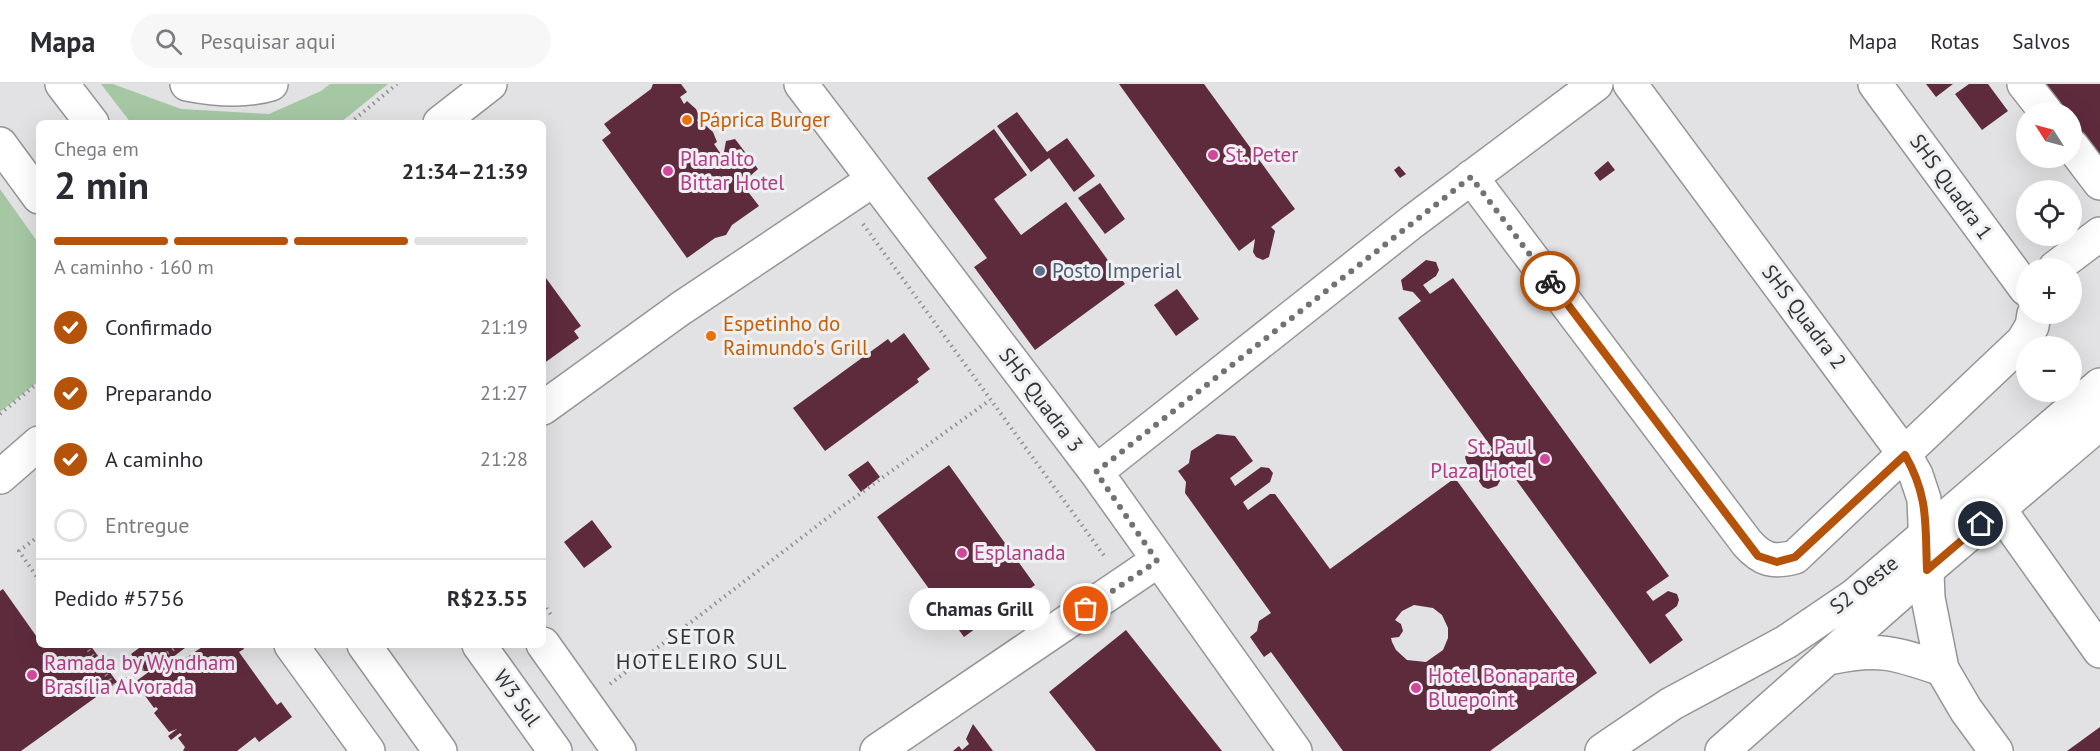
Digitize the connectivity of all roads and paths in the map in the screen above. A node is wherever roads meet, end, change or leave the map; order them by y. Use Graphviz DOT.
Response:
graph roads {
  1 [pos="62,84"];
  2 [pos="187,84"];
  3 [pos="271,84"];
  4 [pos="397,84"];
  5 [pos="490,84"];
  6 [pos="801,84"];
  7 [pos="1596,84"];
  8 [pos="1630,84"];
  9 [pos="1875,84"];
  10 [pos="2024,84"];
  11 [pos="2038,102"];
  12 [pos="90,120"];
  13 [pos="354,120"];
  14 [pos="444,120"];
  15 [pos="0,144"];
  16 [pos="2082,159"];
  17 [pos="1471,177"];
  18 [pos="873,180"];
  19 [pos="2100,183"];
  20 [pos="36,193"];
  21 [pos="845,199"];
  22 [pos="2100,234"];
  23 [pos="2068,258"];
  24 [pos="2016,275"];
  25 [pos="2032,324"];
  26 [pos="36,384"];
  27 [pos="2100,384"];
  28 [pos="990,400"];
  29 [pos="546,406"];
  30 [pos="0,414"];
  31 [pos="2100,423"];
  32 [pos="36,445"];
  33 [pos="1905,455"];
  34 [pos="1096,472"];
  35 [pos="0,477"];
  36 [pos="1999,509"];
  37 [pos="1925,536"];
  38 [pos="36,538"];
  39 [pos="1157,561"];
  40 [pos="1927,570"];
  41 [pos="36,576"];
  42 [pos="1125,583"];
  43 [pos="87,648"];
  44 [pos="175,648"];
  45 [pos="293,648"];
  46 [pos="366,648"];
  47 [pos="481,648"];
  48 [pos="546,648"];
  49 [pos="2100,651"];
  50 [pos="1829,658"];
  51 [pos="1942,669"];
  52 [pos="604,688"];
  53 [pos="368,751"];
  54 [pos="440,751"];
  55 [pos="555,751"];
  56 [pos="619,751"];
  57 [pos="877,751"];
  58 [pos="1295,751"];
  59 [pos="1602,751"];
  60 [pos="1722,751"];
  61 [pos="1996,751"];
  1 -- 12 [label="main road"];
  2 -- 3 [label="main road"];
  4 -- 13 [label="path"];
  5 -- 14 [label="main road"];
  6 -- 18 [label="main road, SHS Quadra 3"];
  7 -- 17 [label="main road"];
  8 -- 33 [label="main road, SHS Quadra 2"];
  9 -- 24 [label="main road, SHS Quadra 1"];
  10 -- 11 [label="main road"];
  15 -- 20 [label="main road"];
  16 -- 19 [label="main road"];
  17 -- 33 [label="main road"];
  17 -- 34 [label="main road"];
  18 -- 21 [label="main road"];
  18 -- 34 [label="main road, SHS Quadra 3"];
  21 -- 28 [label="path"];
  21 -- 29 [label="main road"];
  22 -- 23 [label="main road"];
  25 -- 33 [label="main road"];
  26 -- 30 [label="path"];
  27 -- 37 [label="main road, S2 Oeste"];
  28 -- 42 [label="path"];
  28 -- 52 [label="path"];
  31 -- 36 [label="main road, S2 Oeste"];
  32 -- 35 [label="main road"];
  33 -- 37 [label="main road, SHS Quadra 2"];
  34 -- 39 [label="main road, SHS Quadra 3"];
  36 -- 40 [label="main road, S2 Oeste"];
  36 -- 49 [label="main road"];
  37 -- 40 [label="main road, SHS Quadra 2"];
  37 -- 59 [label="main road, S2 Oeste"];
  38 -- 41 [label="path"];
  39 -- 42 [label="main road"];
  39 -- 58 [label="main road, SHS Quadra 3"];
  40 -- 50 [label="main road, S2 Oeste"];
  40 -- 51 [label="main road, SHS Quadra 2"];
  42 -- 57 [label="main road"];
  43 -- 44 [label="path"];
  45 -- 53 [label="main road"];
  46 -- 54 [label="main road"];
  47 -- 55 [label="main road, W3 Sul"];
  48 -- 56 [label="main road"];
  50 -- 51 [label="main road"];
  50 -- 60 [label="main road, S2 Oeste"];
  51 -- 61 [label="main road, SHS Quadra 2"];
}
